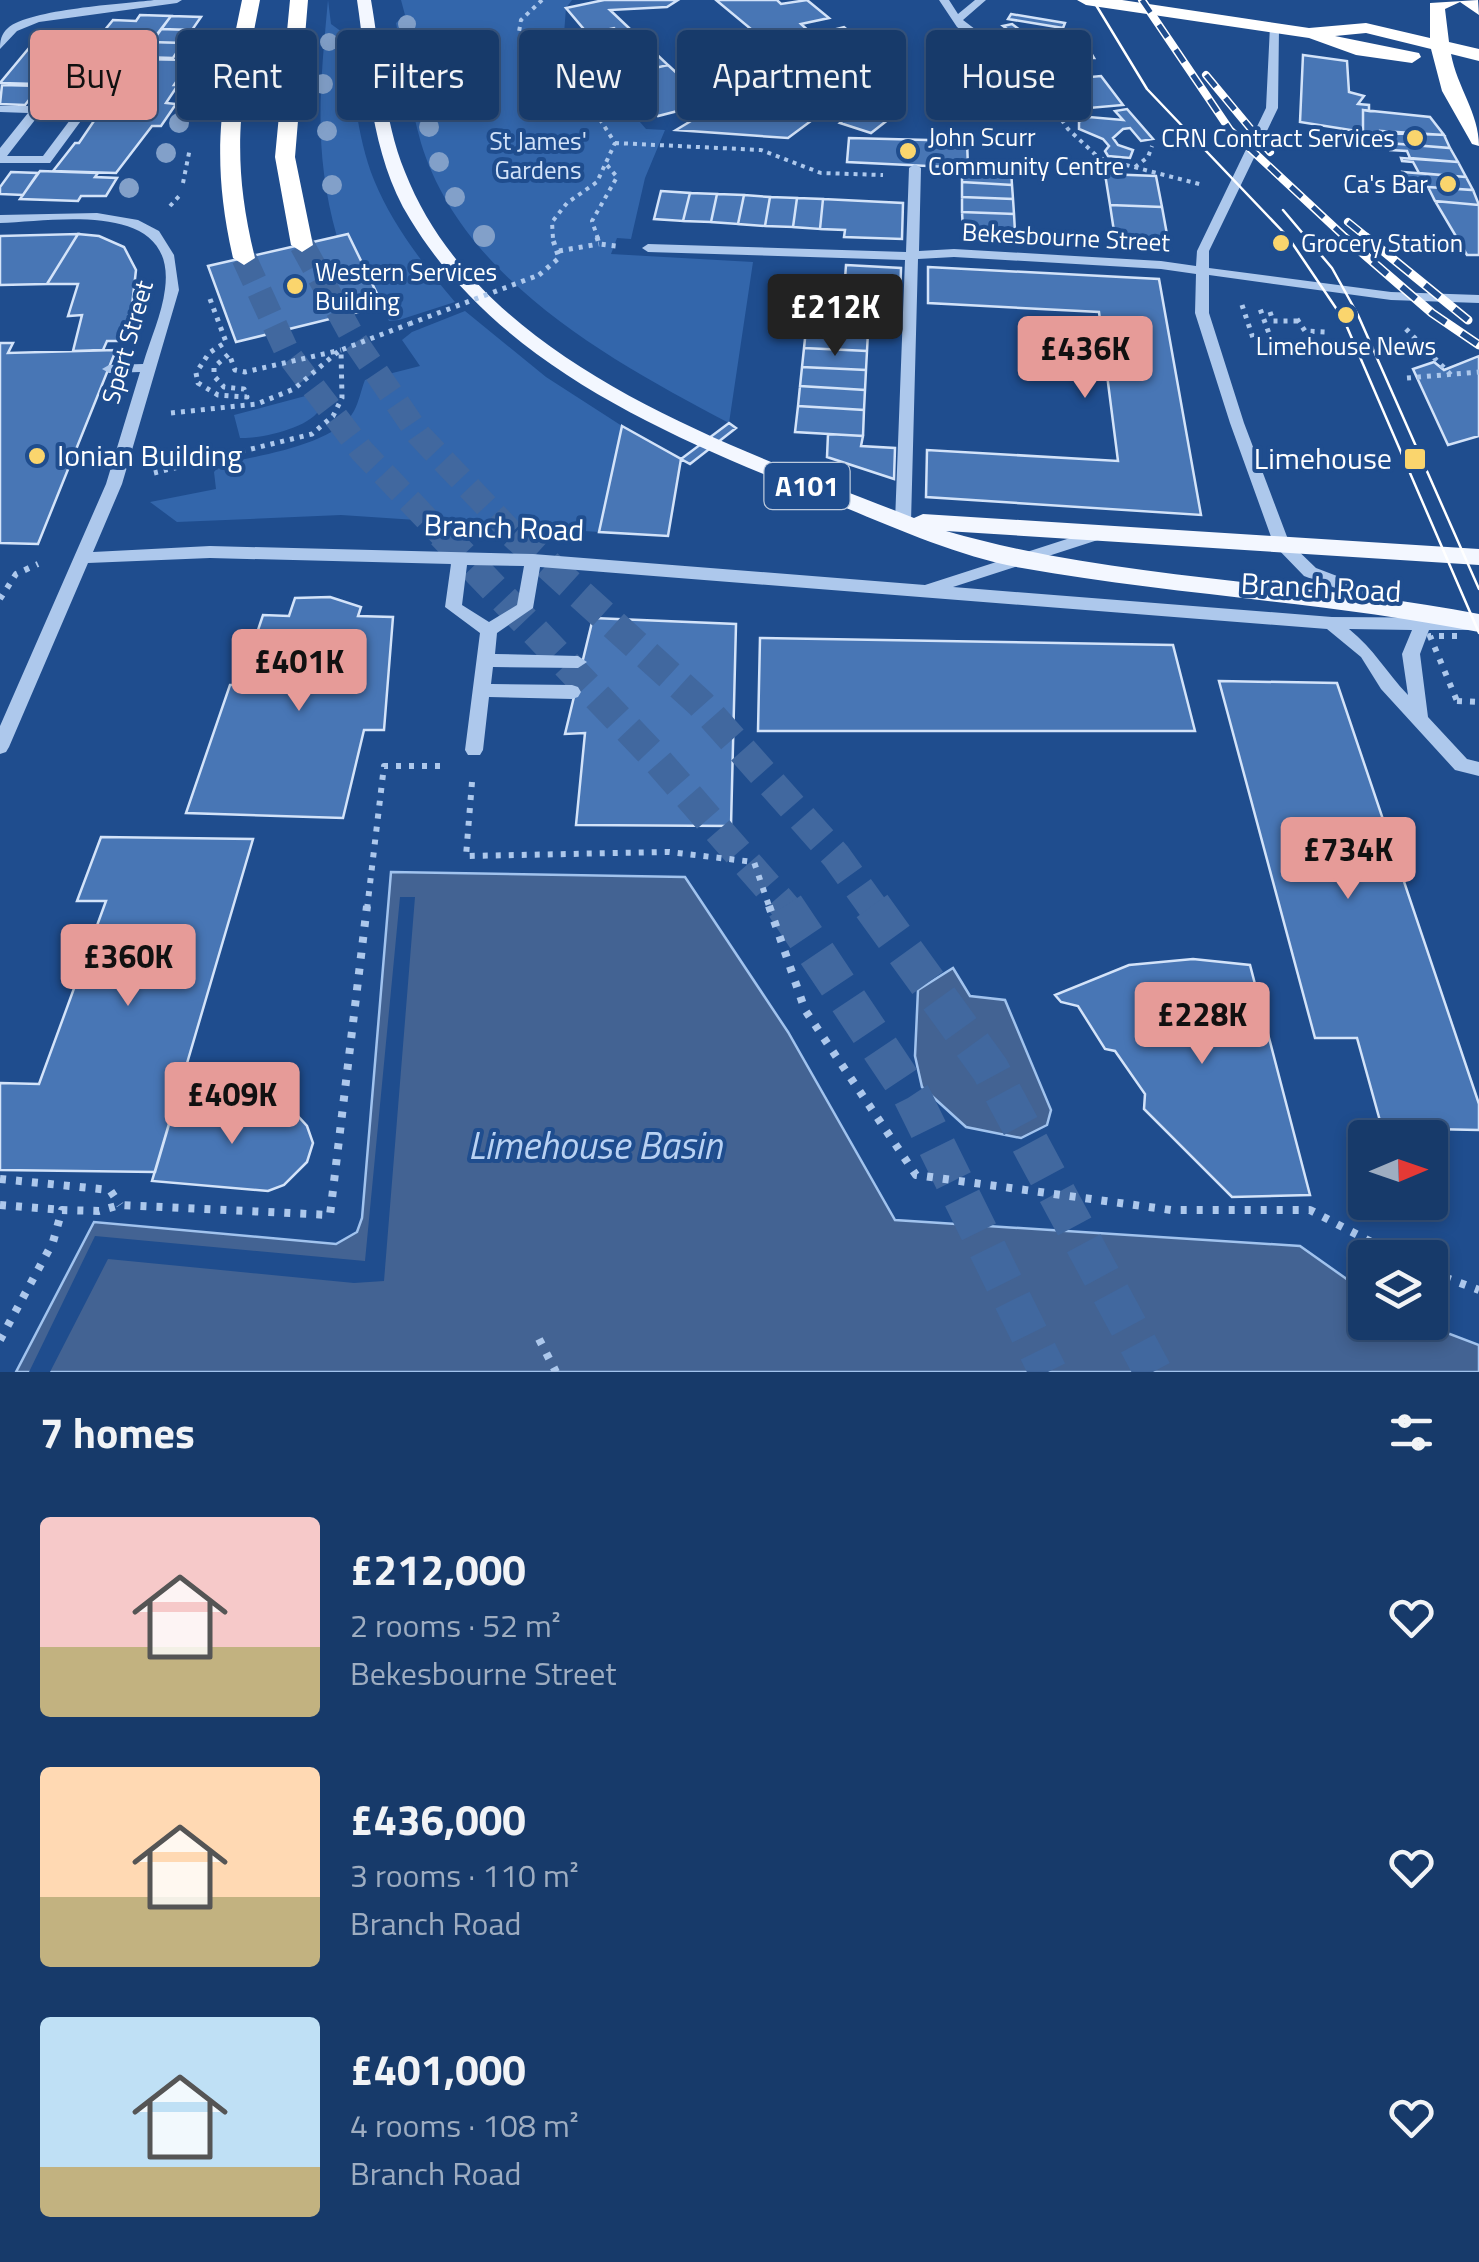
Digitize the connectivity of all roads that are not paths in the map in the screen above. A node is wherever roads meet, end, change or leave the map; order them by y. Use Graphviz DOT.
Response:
graph roads {
  1 [pos="177,0"];
  2 [pos="251,0"];
  3 [pos="299,0"];
  4 [pos="364,0"];
  5 [pos="944,0"];
  6 [pos="981,0"];
  7 [pos="1086,0"];
  8 [pos="1452,0"];
  9 [pos="1467,0"];
  10 [pos="85,6"];
  11 [pos="1479,10"];
  12 [pos="956,20"];
  13 [pos="1274,28"];
  14 [pos="969,30"];
  15 [pos="0,46"];
  16 [pos="1439,53"];
  17 [pos="1479,55"];
  18 [pos="1479,69"];
  19 [pos="0,109"];
  20 [pos="30,110"];
  21 [pos="30,119"];
  22 [pos="76,120"];
  23 [pos="1479,140"];
  24 [pos="0,158"];
  25 [pos="914,172"];
  26 [pos="0,219"];
  27 [pos="302,244"];
  28 [pos="648,248"];
  29 [pos="911,256"];
  30 [pos="244,258"];
  31 [pos="1201,269"];
  32 [pos="1479,298"];
  33 [pos="147,368"];
  34 [pos="109,369"];
  35 [pos="903,522"];
  36 [pos="1102,532"];
  37 [pos="1282,545"];
  38 [pos="1479,557"];
  39 [pos="85,558"];
  40 [pos="460,558"];
  41 [pos="534,560"];
  42 [pos="1019,560"];
  43 [pos="921,591"];
  44 [pos="1415,617"];
  45 [pos="1332,624"];
  46 [pos="1479,624"];
  47 [pos="488,630"];
  48 [pos="484,660"];
  49 [pos="578,662"];
  50 [pos="481,690"];
  51 [pos="572,692"];
  52 [pos="1420,722"];
  53 [pos="0,746"];
  54 [pos="474,750"];
  55 [pos="1479,769"];
  1 -- 10 [label="street"];
  2 -- 30 [label="highway"];
  3 -- 27 [label="highway"];
  4 -- 35 [label="main road, A101"];
  5 -- 12 [label="street"];
  6 -- 12 [label="street"];
  7 -- 13 [label="highway"];
  8 -- 16 [label="highway"];
  9 -- 11 [label="highway"];
  10 -- 15 [label="street"];
  12 -- 14 [label="street"];
  13 -- 16 [label="highway"];
  13 -- 31 [label="street"];
  16 -- 17 [label="highway"];
  16 -- 18 [label="highway"];
  16 -- 23 [label="highway"];
  19 -- 20 [label="street"];
  21 -- 24 [label="street"];
  22 -- 24 [label="street"];
  25 -- 29 [label="street"];
  26 -- 33 [label="street, Spert Street"];
  28 -- 29 [label="street, Bekesbourne Street"];
  29 -- 31 [label="street, Bekesbourne Street"];
  29 -- 35 [label="street"];
  31 -- 32 [label="street, Bekesbourne Street"];
  31 -- 37 [label="street"];
  33 -- 34 [label="street"];
  33 -- 39 [label="street, Spert Street"];
  35 -- 36 [label="main road, A101"];
  35 -- 42 [label="main road, A101"];
  36 -- 37 [label="main road, Branch Road / A101"];
  36 -- 42 [label="street, Branch Road"];
  37 -- 38 [label="main road, Branch Road / A101"];
  37 -- 44 [label="street"];
  39 -- 40 [label="street, Branch Road"];
  39 -- 53 [label="street, Spert Street"];
  40 -- 41 [label="street, Branch Road"];
  40 -- 47 [label="street"];
  41 -- 43 [label="street, Branch Road"];
  41 -- 47 [label="street"];
  42 -- 43 [label="street, Branch Road"];
  42 -- 44 [label="main road, Branch Road / A101"];
  43 -- 45 [label="street, Branch Road"];
  44 -- 45 [label="street, Branch Road"];
  44 -- 46 [label="main road, Branch Road / A101"];
  44 -- 52 [label="street"];
  45 -- 52 [label="street"];
  47 -- 48 [label="street"];
  48 -- 49 [label="street"];
  48 -- 50 [label="street"];
  50 -- 51 [label="street"];
  50 -- 54 [label="street"];
  52 -- 55 [label="street"];
}
